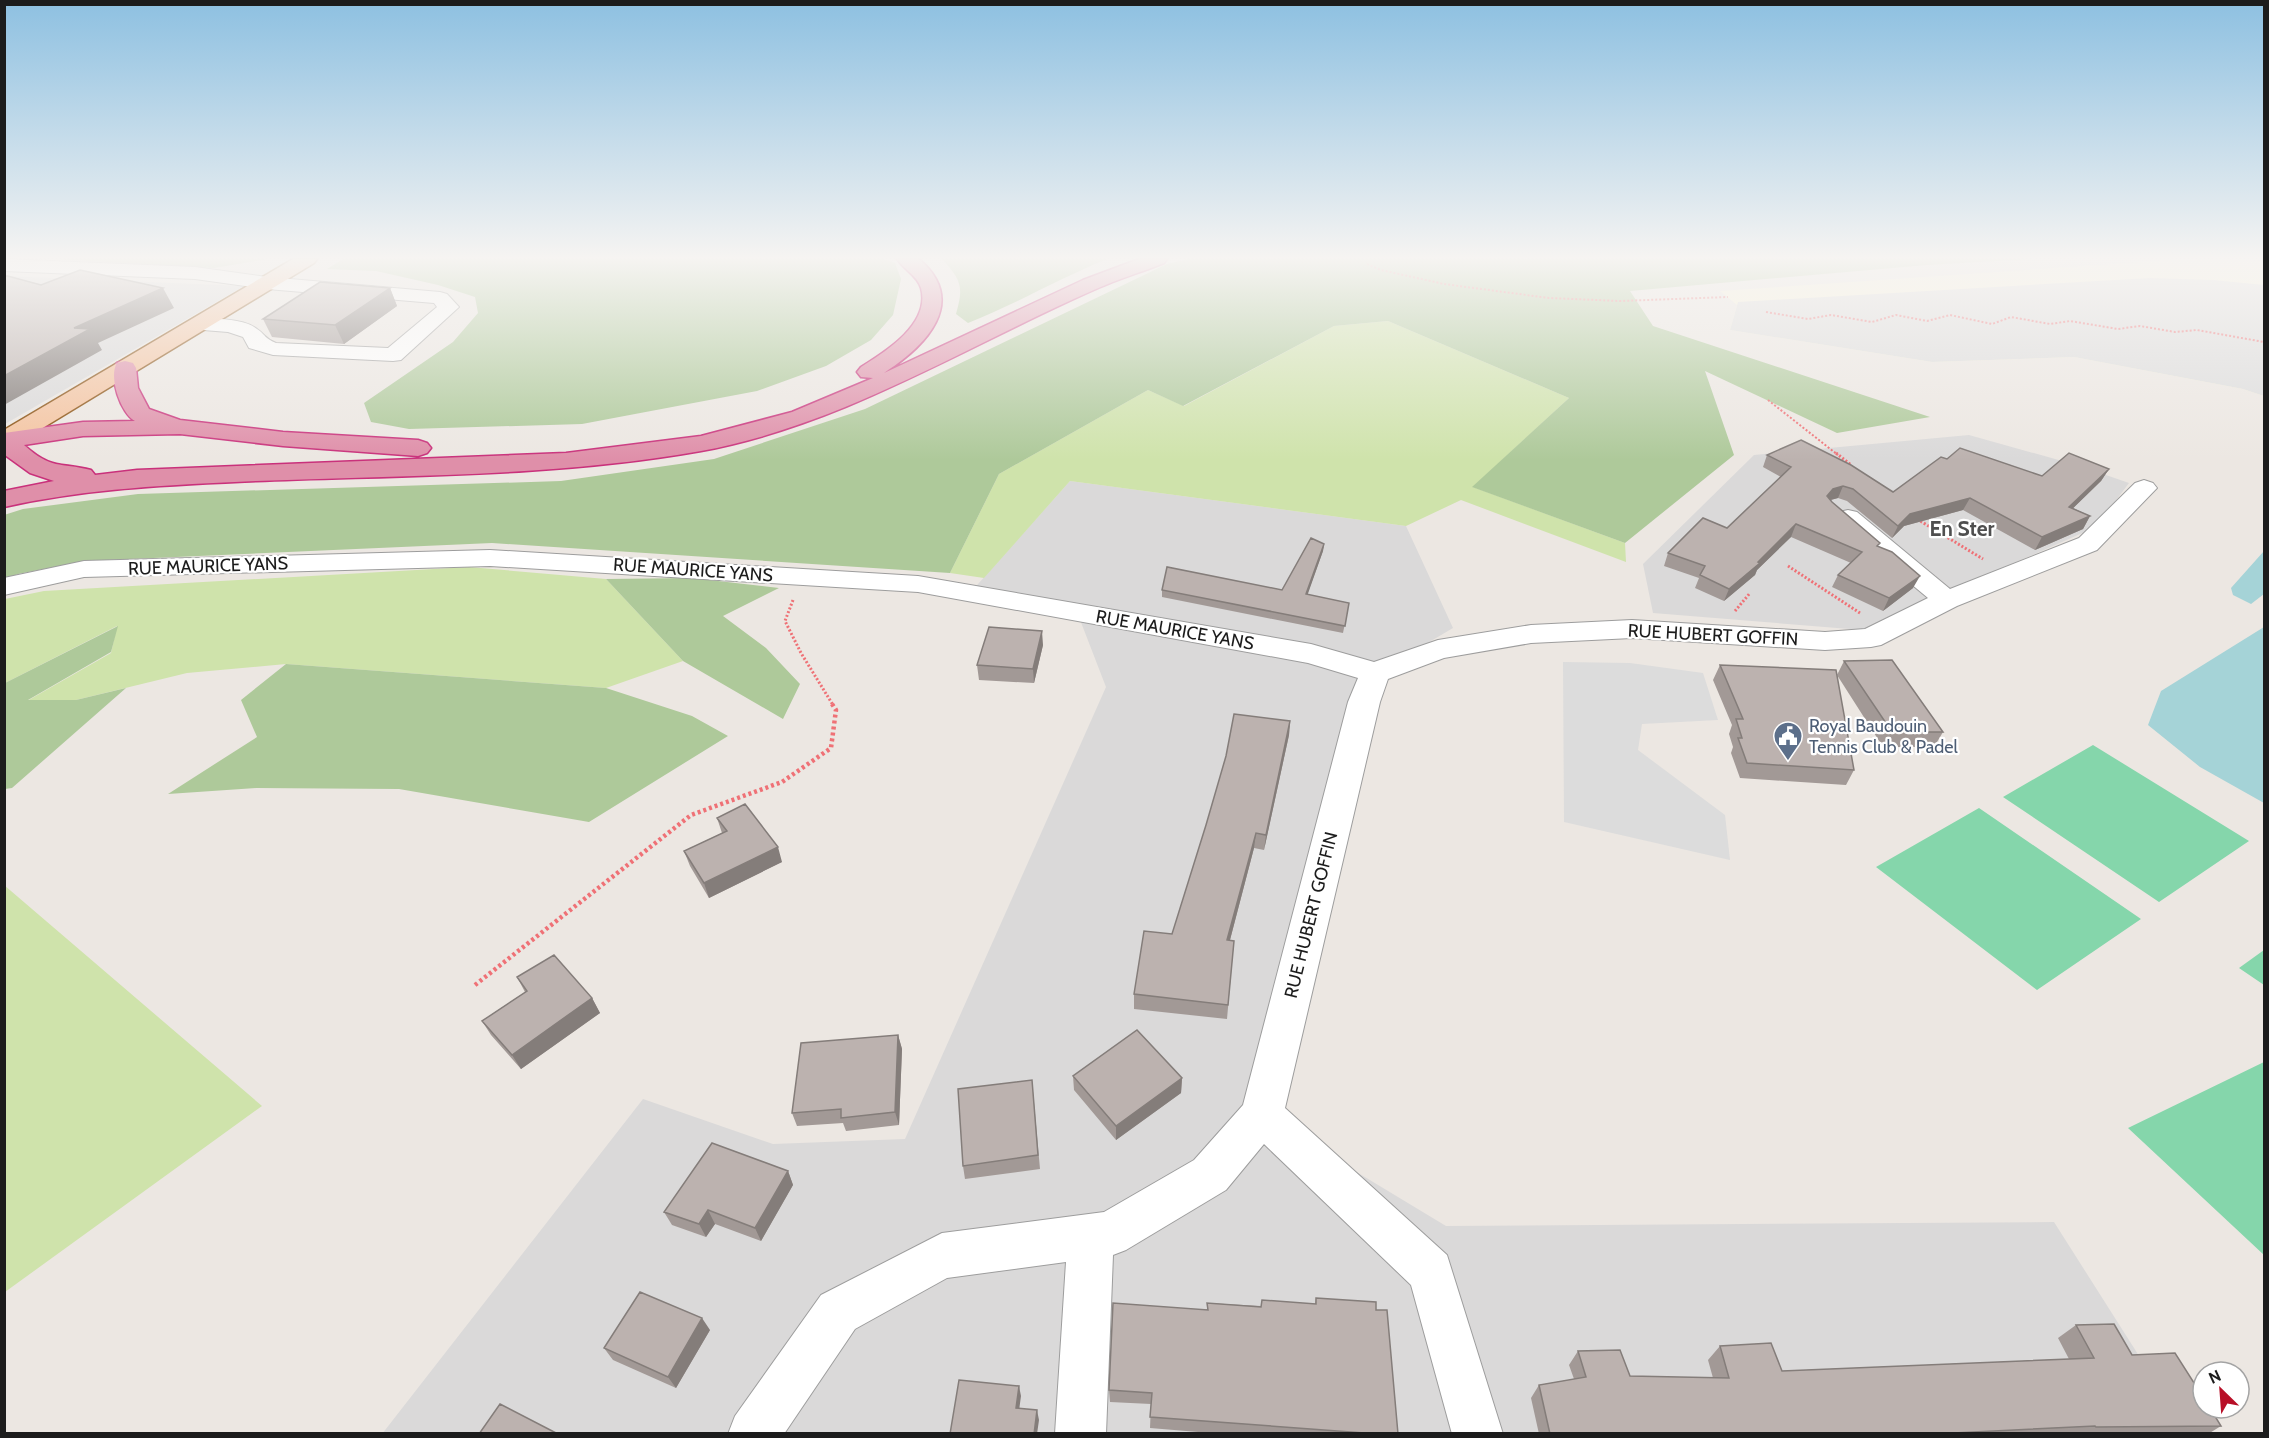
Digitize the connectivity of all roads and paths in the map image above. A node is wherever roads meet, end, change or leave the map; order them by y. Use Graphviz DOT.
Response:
graph roads {
  1 [pos="196,326"];
  2 [pos="231,326"];
  3 [pos="426,326"];
  4 [pos="923,326"];
  5 [pos="1001,326"];
  6 [pos="2101,326"];
  7 [pos="2265,342"];
  8 [pos="125,368"];
  9 [pos="1768,400"];
  10 [pos="180,427"];
  11 [pos="5,441"];
  12 [pos="1853,467"];
  13 [pos="137,478"];
  14 [pos="2144,488"];
  15 [pos="4,499"];
  16 [pos="1837,508"];
  17 [pos="1913,516"];
  18 [pos="1788,566"];
  19 [pos="2009,575"];
  20 [pos="801,577"];
  21 [pos="4,587"];
  22 [pos="1947,600"];
  23 [pos="1885,631"];
  24 [pos="1375,674"];
  25 [pos="475,985"];
  26 [pos="1262,1115"];
  27 [pos="1091,1236"];
  28 [pos="753,1434"];
  29 [pos="1080,1434"];
  30 [pos="1478,1434"];
  1 -- 8 [label="main road"];
  2 -- 3 [label="street"];
  4 -- 10 [label="highway"];
  5 -- 13 [label="highway"];
  6 -- 7 [label="path"];
  8 -- 10 [label="highway"];
  8 -- 11 [label="main road"];
  9 -- 12 [label="path"];
  10 -- 11 [label="highway"];
  11 -- 13 [label="highway"];
  13 -- 15 [label="highway"];
  14 -- 19 [label="street, RUE HUBERT GOFFIN"];
  16 -- 22 [label="street"];
  17 -- 19 [label="path"];
  18 -- 23 [label="path"];
  19 -- 22 [label="street, RUE HUBERT GOFFIN"];
  20 -- 21 [label="street, RUE MAURICE YANS"];
  20 -- 24 [label="street, RUE MAURICE YANS"];
  20 -- 25 [label="path"];
  22 -- 23 [label="street, RUE HUBERT GOFFIN"];
  23 -- 24 [label="street, RUE HUBERT GOFFIN"];
  24 -- 26 [label="street, RUE HUBERT GOFFIN"];
  26 -- 27 [label="street, RUE HUBERT GOFFIN"];
  26 -- 30 [label="street"];
  27 -- 28 [label="street, RUE HUBERT GOFFIN"];
  27 -- 29 [label="street"];
}
